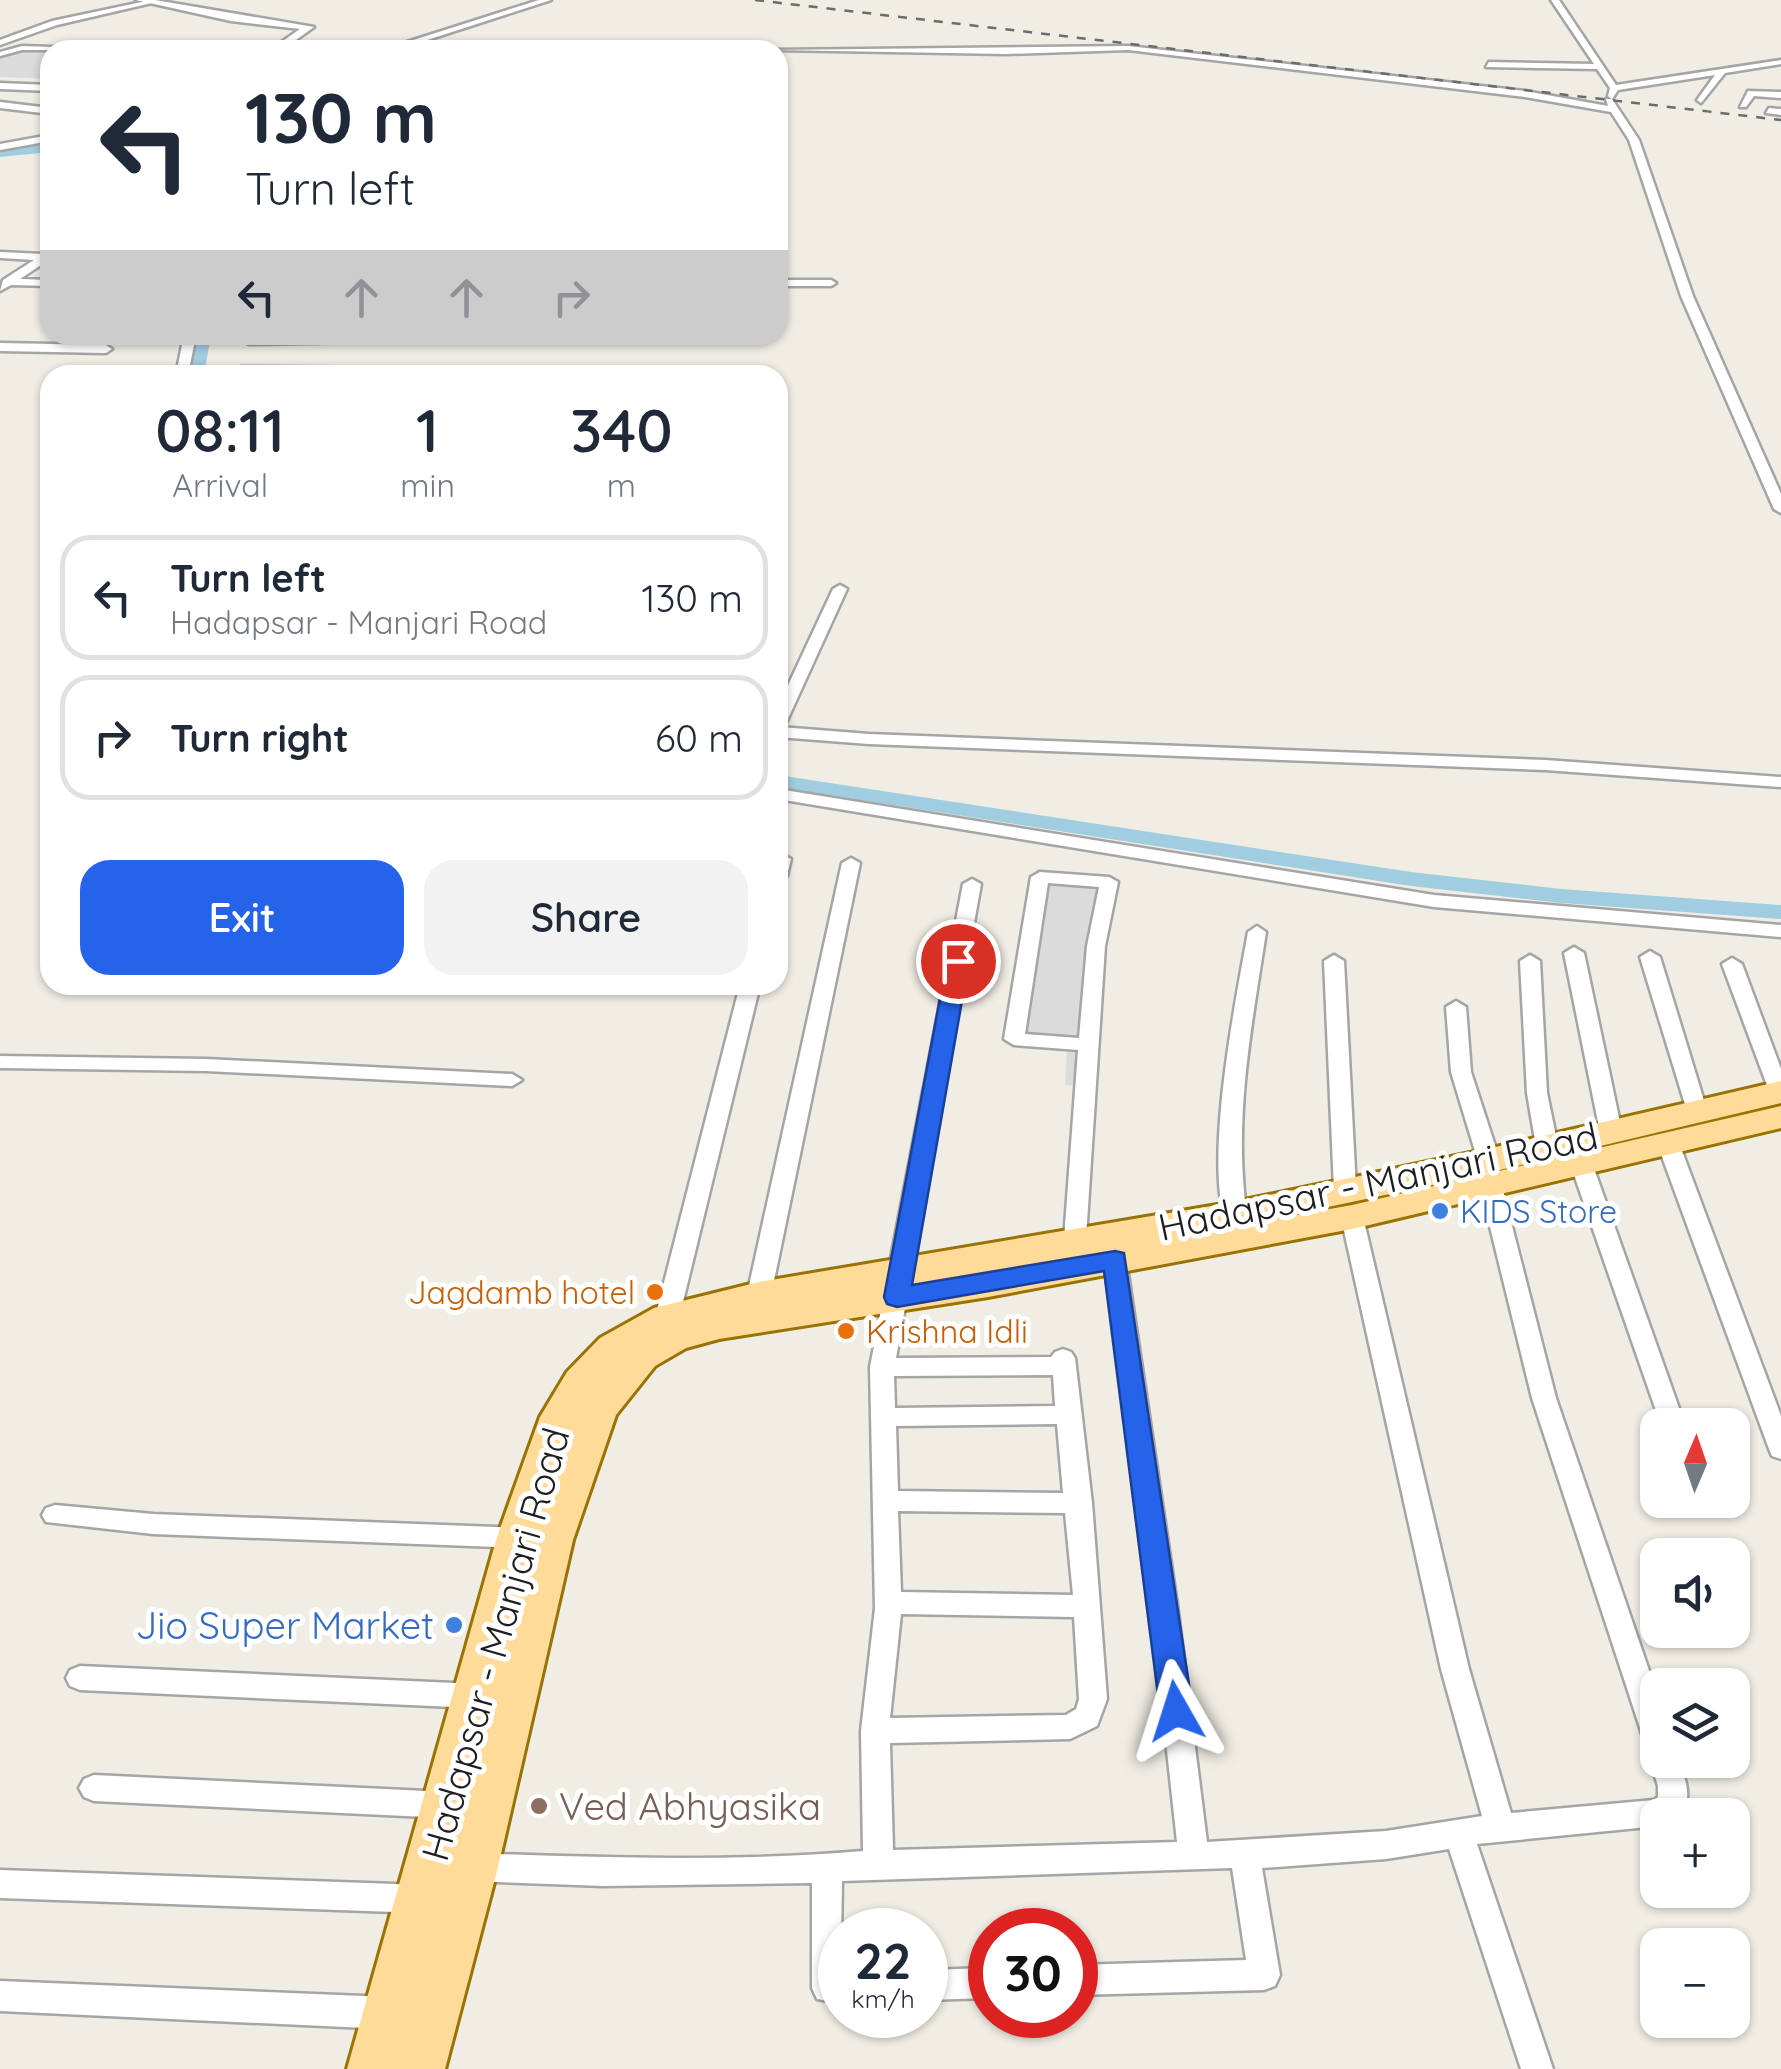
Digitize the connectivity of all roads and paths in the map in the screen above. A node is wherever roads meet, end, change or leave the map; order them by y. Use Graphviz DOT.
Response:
graph roads {
  1 [pos="547,0"];
  2 [pos="1555,0"];
  3 [pos="146,1"];
  4 [pos="11,26"];
  5 [pos="0,34"];
  6 [pos="289,40"];
  7 [pos="417,40"];
  8 [pos="0,44"];
  9 [pos="40,49"];
  10 [pos="788,50"];
  11 [pos="0,54"];
  12 [pos="1780,63"];
  13 [pos="1760,64"];
  14 [pos="1490,65"];
  15 [pos="1599,67"];
  16 [pos="1723,70"];
  17 [pos="0,76"];
  18 [pos="40,78"];
  19 [pos="1668,80"];
  20 [pos="0,86"];
  21 [pos="40,88"];
  22 [pos="1757,93"];
  23 [pos="1660,94"];
  24 [pos="1781,95"];
  25 [pos="1612,98"];
  26 [pos="1701,100"];
  27 [pos="1744,105"];
  28 [pos="0,107"];
  29 [pos="1769,111"];
  30 [pos="40,112"];
  31 [pos="1781,112"];
  32 [pos="40,140"];
  33 [pos="0,147"];
  34 [pos="0,255"];
  35 [pos="40,256"];
  36 [pos="40,261"];
  37 [pos="6,280"];
  38 [pos="40,282"];
  39 [pos="788,283"];
  40 [pos="831,283"];
  41 [pos="0,347"];
  42 [pos="106,349"];
  43 [pos="1781,509"];
  44 [pos="840,589"];
  45 [pos="788,701"];
  46 [pos="788,733"];
  47 [pos="1781,782"];
  48 [pos="788,796"];
  49 [pos="851,863"];
  50 [pos="972,884"];
  51 [pos="1781,931"];
  52 [pos="1257,932"];
  53 [pos="1574,953"];
  54 [pos="1650,957"];
  55 [pos="1334,961"];
  56 [pos="1530,961"];
  57 [pos="1732,964"];
  58 [pos="748,995"];
  59 [pos="1456,1006"];
  60 [pos="1089,1045"];
  61 [pos="0,1062"];
  62 [pos="512,1080"];
  63 [pos="1780,1099"];
  64 [pos="1698,1114"];
  65 [pos="1611,1132"];
  66 [pos="1668,1143"];
  67 [pos="1564,1154"];
  68 [pos="1483,1170"];
  69 [pos="1349,1203"];
  70 [pos="1238,1226"];
  71 [pos="1074,1256"];
  72 [pos="1115,1260"];
  73 [pos="899,1284"];
  74 [pos="758,1294"];
  75 [pos="667,1318"];
  76 [pos="882,1367"];
  77 [pos="1666,1408"];
  78 [pos="1070,1414"];
  79 [pos="885,1417"];
  80 [pos="1781,1449"];
  81 [pos="885,1501"];
  82 [pos="1079,1503"];
  83 [pos="55,1515"];
  84 [pos="535,1539"];
  85 [pos="888,1603"];
  86 [pos="1086,1606"];
  87 [pos="80,1678"];
  88 [pos="1640,1686"];
  89 [pos="476,1696"];
  90 [pos="876,1731"];
  91 [pos="1670,1778"];
  92 [pos="94,1788"];
  93 [pos="448,1805"];
  94 [pos="1500,1828"];
  95 [pos="1459,1834"];
  96 [pos="1193,1853"];
  97 [pos="1245,1854"];
  98 [pos="878,1864"];
  99 [pos="827,1868"];
  100 [pos="424,1882"];
  101 [pos="0,1884"];
  102 [pos="469,1884"];
  103 [pos="827,1908"];
  104 [pos="1098,1979"];
  105 [pos="0,1996"];
  106 [pos="388,2012"];
  107 [pos="374,2069"];
  108 [pos="419,2069"];
  109 [pos="1537,2069"];
  1 -- 7 [label="street"];
  2 -- 15 [label="street"];
  3 -- 6 [label="street"];
  3 -- 8 [label="street"];
  4 -- 5 [label="street"];
  9 -- 11 [label="street"];
  10 -- 25 [label="street"];
  12 -- 13 [label="street"];
  13 -- 16 [label="street"];
  13 -- 22 [label="street"];
  14 -- 15 [label="street"];
  15 -- 25 [label="street"];
  16 -- 19 [label="street"];
  16 -- 26 [label="street"];
  17 -- 18 [label="street"];
  19 -- 23 [label="street"];
  19 -- 25 [label="street"];
  20 -- 21 [label="street"];
  22 -- 24 [label="street"];
  22 -- 27 [label="street"];
  25 -- 43 [label="street"];
  28 -- 30 [label="street"];
  29 -- 31 [label="street"];
  32 -- 33 [label="street"];
  34 -- 35 [label="street"];
  36 -- 37 [label="street"];
  37 -- 38 [label="street"];
  39 -- 40 [label="street"];
  41 -- 42 [label="street"];
  44 -- 45 [label="street"];
  46 -- 47 [label="street"];
  48 -- 51 [label="street"];
  49 -- 74 [label="street"];
  50 -- 73 [label="street"];
  52 -- 70 [label="street"];
  53 -- 65 [label="street"];
  54 -- 64 [label="street"];
  55 -- 69 [label="street"];
  56 -- 67 [label="street"];
  57 -- 63 [label="street"];
  58 -- 75 [label="street"];
  59 -- 68 [label="street"];
  60 -- 60 [label="street"];
  60 -- 71 [label="street"];
  61 -- 62 [label="street"];
  63 -- 64 [label="main road, Hadapsar - Manjari Road"];
  63 -- 66 [label="main road, Hadapsar - Manjari Road"];
  64 -- 65 [label="main road, Hadapsar - Manjari Road"];
  65 -- 67 [label="main road, Hadapsar - Manjari Road"];
  66 -- 67 [label="main road, Hadapsar - Manjari Road"];
  66 -- 80 [label="street"];
  67 -- 68 [label="main road, Hadapsar - Manjari Road"];
  67 -- 77 [label="street"];
  68 -- 69 [label="main road, Hadapsar - Manjari Road"];
  68 -- 88 [label="street"];
  69 -- 70 [label="main road, Hadapsar - Manjari Road"];
  69 -- 94 [label="street"];
  70 -- 71 [label="main road, Hadapsar - Manjari Road"];
  70 -- 72 [label="main road, Hadapsar - Manjari Road"];
  71 -- 72 [label="main road, Hadapsar - Manjari Road"];
  71 -- 73 [label="main road, Hadapsar - Manjari Road"];
  72 -- 96 [label="street"];
  73 -- 74 [label="main road, Hadapsar - Manjari Road"];
  73 -- 76 [label="street"];
  73 -- 84 [label="main road, Hadapsar - Manjari Road"];
  74 -- 75 [label="main road, Hadapsar - Manjari Road"];
  75 -- 84 [label="main road, Hadapsar - Manjari Road"];
  76 -- 78 [label="street"];
  76 -- 79 [label="street"];
  78 -- 79 [label="street"];
  78 -- 82 [label="street"];
  79 -- 81 [label="street"];
  81 -- 82 [label="street"];
  81 -- 85 [label="street"];
  82 -- 86 [label="street"];
  83 -- 84 [label="street"];
  84 -- 89 [label="main road, Hadapsar - Manjari Road"];
  84 -- 102 [label="main road, Hadapsar - Manjari Road"];
  85 -- 86 [label="street"];
  85 -- 90 [label="street"];
  86 -- 90 [label="street"];
  87 -- 89 [label="street"];
  89 -- 93 [label="main road, Hadapsar - Manjari Road"];
  90 -- 98 [label="street"];
  91 -- 94 [label="street"];
  92 -- 93 [label="street"];
  93 -- 100 [label="main road, Hadapsar - Manjari Road"];
  94 -- 95 [label="street"];
  95 -- 97 [label="street"];
  95 -- 109 [label="street"];
  96 -- 97 [label="street"];
  96 -- 98 [label="street"];
  97 -- 104 [label="street"];
  98 -- 99 [label="street"];
  99 -- 102 [label="street"];
  99 -- 103 [label="street"];
  100 -- 101 [label="street"];
  100 -- 102 [label="street"];
  100 -- 106 [label="main road, Hadapsar - Manjari Road"];
  102 -- 108 [label="main road, Hadapsar - Manjari Road"];
  105 -- 106 [label="street"];
  106 -- 107 [label="main road, Hadapsar - Manjari Road"];
}
